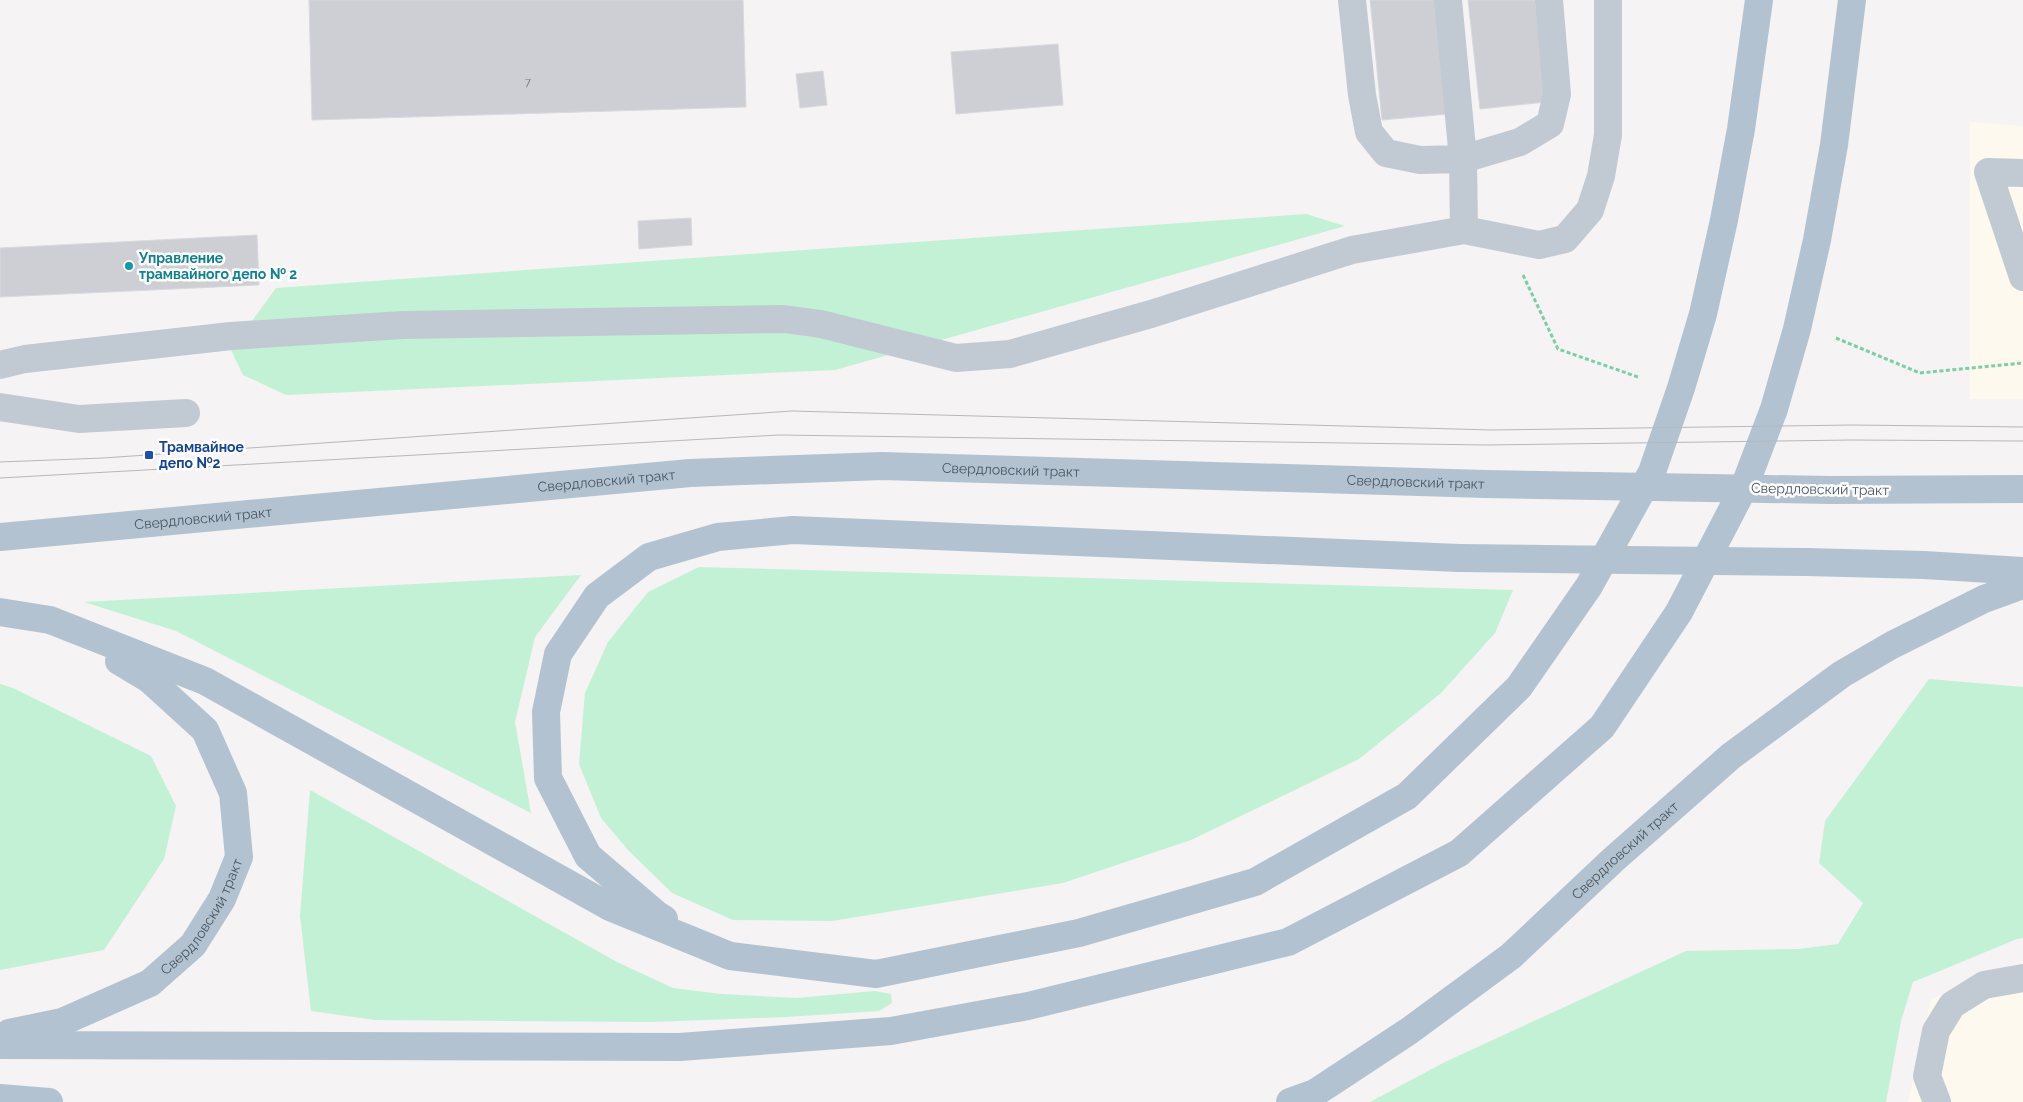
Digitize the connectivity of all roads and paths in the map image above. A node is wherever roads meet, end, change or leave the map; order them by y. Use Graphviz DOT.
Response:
graph roads {
  1 [pos="1352,0"];
  2 [pos="1448,0"];
  3 [pos="1550,0"];
  4 [pos="1608,0"];
  5 [pos="1759,0"];
  6 [pos="1852,0"];
  7 [pos="1463,159"];
  8 [pos="2023,173"];
  9 [pos="1464,230"];
  10 [pos="1505,238"];
  11 [pos="2023,278"];
  12 [pos="1836,338"];
  13 [pos="2023,363"];
  14 [pos="0,365"];
  15 [pos="1638,376"];
  16 [pos="0,407"];
  17 [pos="186,412"];
  18 [pos="2023,489"];
  19 [pos="0,537"];
  20 [pos="2023,571"];
  21 [pos="2023,585"];
  22 [pos="0,612"];
  23 [pos="50,620"];
  24 [pos="730,956"];
  25 [pos="2023,978"];
  26 [pos="0,1034"];
  27 [pos="0,1045"];
  28 [pos="0,1098"];
  29 [pos="49,1102"];
  30 [pos="1290,1102"];
  31 [pos="1936,1102"];
  1 -- 7 [label="lane"];
  2 -- 7 [label="lane"];
  3 -- 7 [label="lane"];
  4 -- 10 [label="lane"];
  5 -- 24 [label="main road"];
  6 -- 27 [label="main road"];
  7 -- 9 [label="lane"];
  8 -- 11 [label="lane"];
  9 -- 10 [label="lane"];
  9 -- 14 [label="lane"];
  10 -- 15 [label="path"];
  12 -- 13 [label="path"];
  16 -- 17 [label="lane"];
  18 -- 19 [label="main road, Свердловский тракт, bridge"];
  20 -- 24 [label="main road, bridge"];
  21 -- 30 [label="main road, Свердловский тракт"];
  22 -- 23 [label="main road"];
  23 -- 24 [label="main road"];
  23 -- 26 [label="main road, Свердловский тракт"];
  25 -- 31 [label="lane"];
  28 -- 29 [label="main road"];
}
